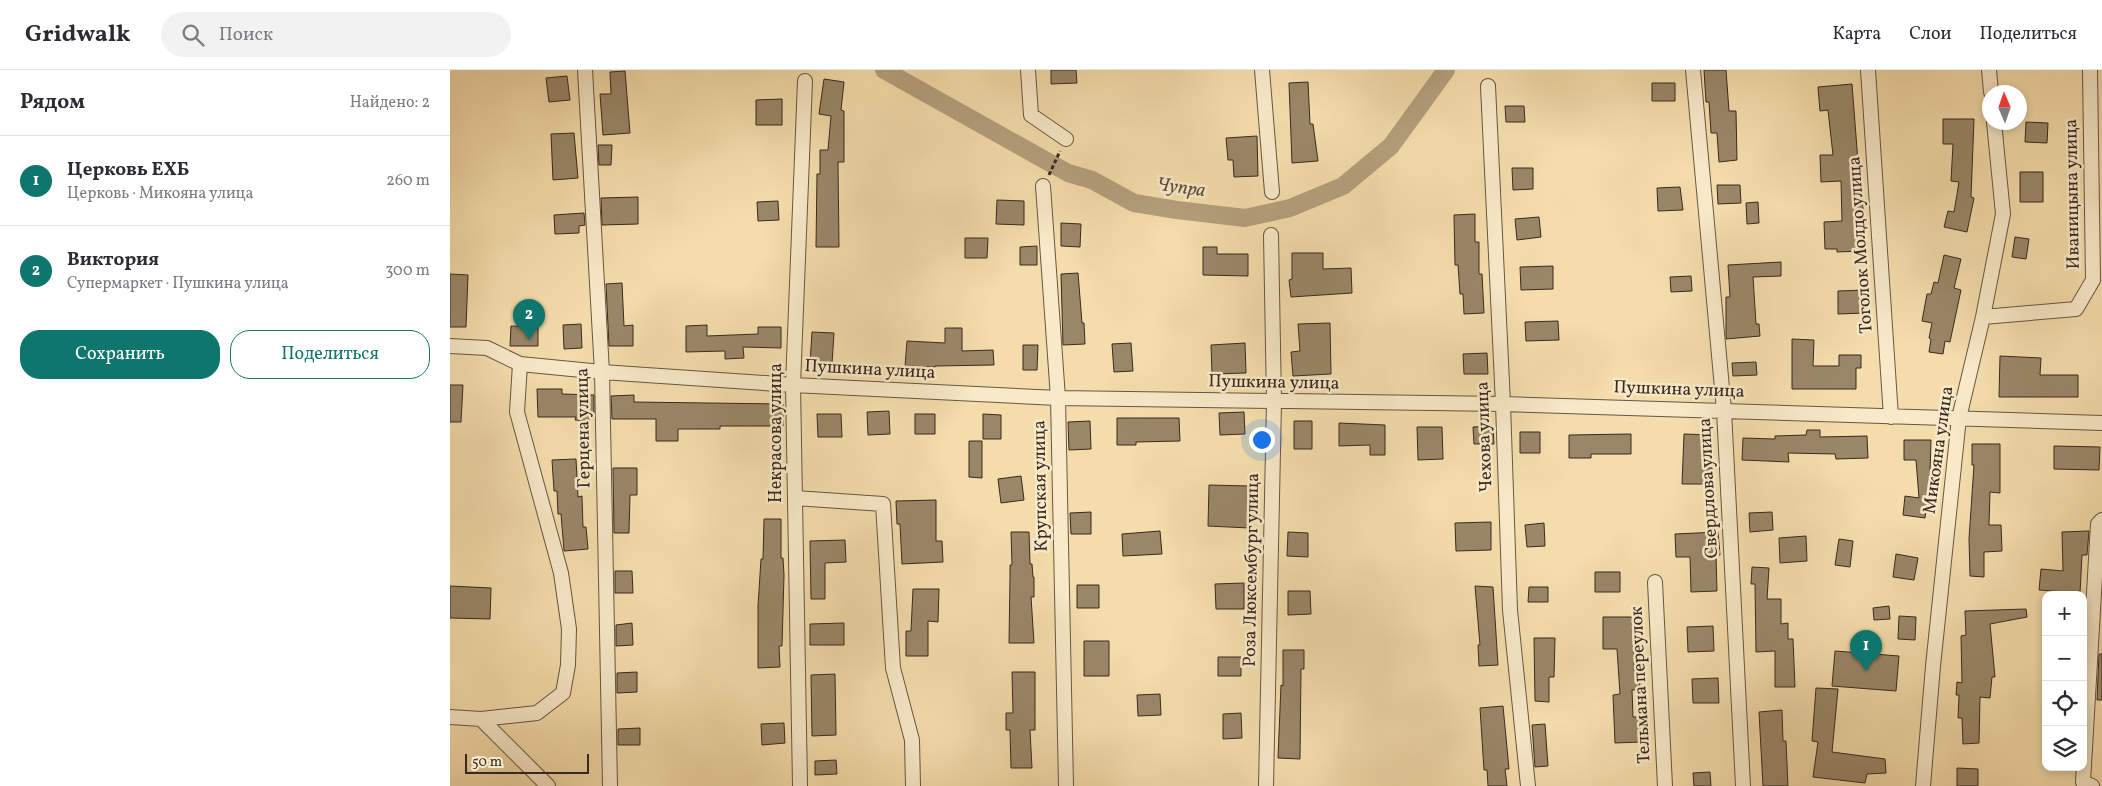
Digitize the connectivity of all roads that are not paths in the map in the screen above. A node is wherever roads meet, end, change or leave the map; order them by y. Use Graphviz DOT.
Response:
graph roads {
  1 [pos="585,70"];
  2 [pos="1028,70"];
  3 [pos="1262,70"];
  4 [pos="1693,70"];
  5 [pos="1868,70"];
  6 [pos="1989,70"];
  7 [pos="2090,70"];
  8 [pos="805,81"];
  9 [pos="1990,85"];
  10 [pos="1488,86"];
  11 [pos="1995,130"];
  12 [pos="1066,139"];
  13 [pos="1043,186"];
  14 [pos="1272,192"];
  15 [pos="1271,235"];
  16 [pos="1983,317"];
  17 [pos="450,346"];
  18 [pos="520,364"];
  19 [pos="602,372"];
  20 [pos="793,385"];
  21 [pos="1058,398"];
  22 [pos="1274,402"];
  23 [pos="1503,404"];
  24 [pos="1724,410"];
  25 [pos="1891,417"];
  26 [pos="1959,418"];
  27 [pos="2102,423"];
  28 [pos="795,498"];
  29 [pos="2102,520"];
  30 [pos="1655,582"];
  31 [pos="450,716"];
  32 [pos="481,719"];
  33 [pos="548,786"];
  34 [pos="610,786"];
  35 [pos="800,786"];
  36 [pos="913,786"];
  37 [pos="1066,786"];
  38 [pos="1266,786"];
  39 [pos="1528,786"];
  40 [pos="1665,786"];
  41 [pos="1743,786"];
  42 [pos="1923,786"];
  43 [pos="2092,786"];
  1 -- 19 [label="street, Герцена улица"];
  2 -- 12 [label="street"];
  3 -- 14 [label="street"];
  4 -- 24 [label="street, Свердлова улица"];
  5 -- 25 [label="street, Тоголок Молдо улица"];
  6 -- 9 [label="street"];
  7 -- 16 [label="street, Иваницына улица"];
  8 -- 20 [label="street, Некрасова улица"];
  10 -- 23 [label="street, Чехова улица"];
  11 -- 16 [label="street, Микояна улица"];
  13 -- 21 [label="street, Крупская улица"];
  15 -- 22 [label="street, Роза Люксембург улица"];
  16 -- 26 [label="street, Микояна улица"];
  17 -- 18 [label="street, Пушкина улица"];
  18 -- 19 [label="street, Пушкина улица"];
  18 -- 32 [label="street"];
  19 -- 20 [label="street, Пушкина улица"];
  19 -- 34 [label="street, Герцена улица"];
  20 -- 21 [label="street, Пушкина улица"];
  20 -- 28 [label="street, Некрасова улица"];
  21 -- 22 [label="street, Пушкина улица"];
  21 -- 37 [label="street, Крупская улица"];
  22 -- 23 [label="street, Пушкина улица"];
  22 -- 38 [label="street, Роза Люксембург улица"];
  23 -- 24 [label="street, Пушкина улица"];
  23 -- 39 [label="street, Чехова улица"];
  24 -- 25 [label="street, Пушкина улица"];
  24 -- 41 [label="street, Свердлова улица"];
  25 -- 26 [label="street, Пушкина улица"];
  26 -- 27 [label="street, Пушкина улица"];
  26 -- 42 [label="street, Микояна улица"];
  28 -- 35 [label="street, Некрасова улица"];
  28 -- 36 [label="street"];
  29 -- 43 [label="street"];
  30 -- 40 [label="street, Тельмана переулок"];
  31 -- 32 [label="street"];
  32 -- 33 [label="street"];
}
